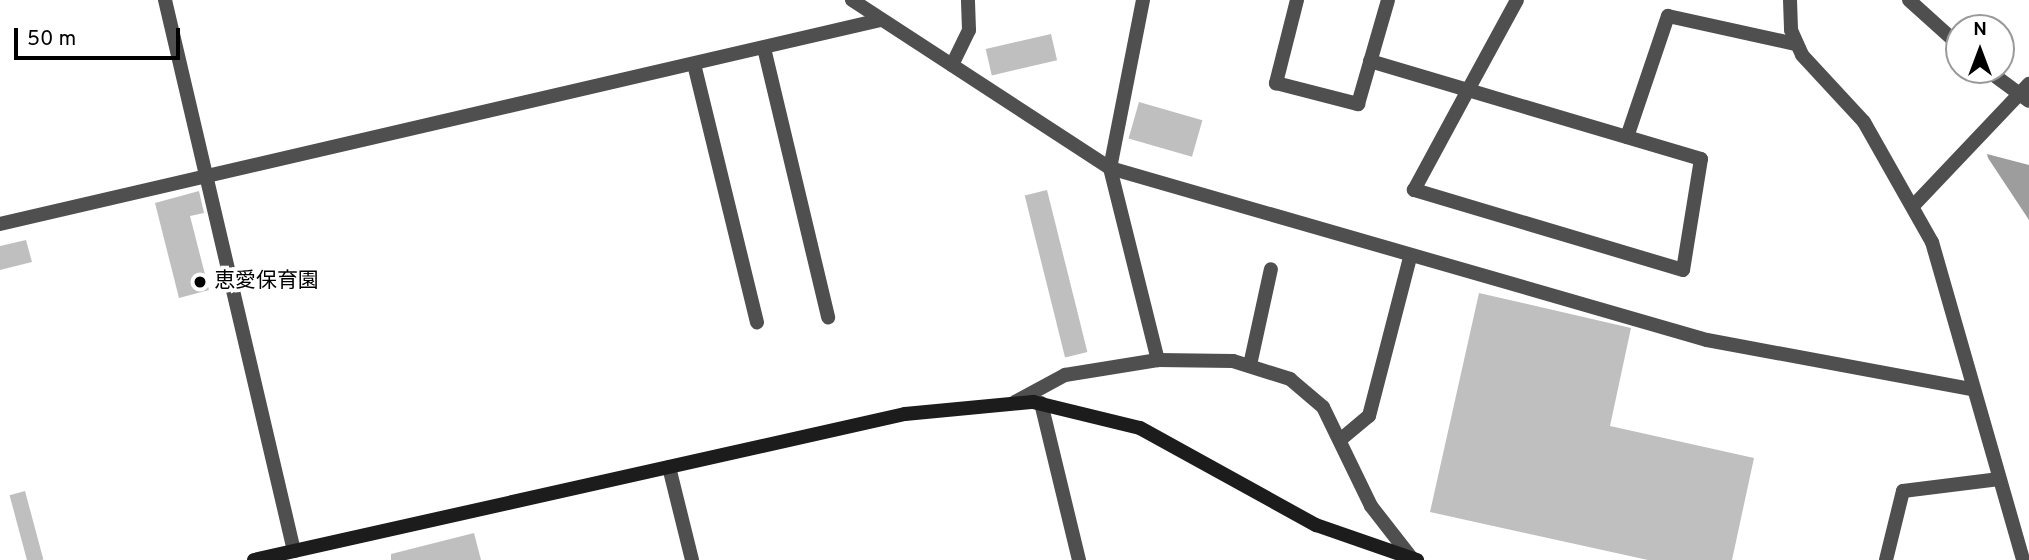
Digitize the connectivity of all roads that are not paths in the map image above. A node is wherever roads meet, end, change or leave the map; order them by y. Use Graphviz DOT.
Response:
graph roads {
  1 [pos="165,0"];
  2 [pos="852,0"];
  3 [pos="968,0"];
  4 [pos="1143,0"];
  5 [pos="1297,0"];
  6 [pos="1388,0"];
  7 [pos="1517,0"];
  8 [pos="1790,0"];
  9 [pos="1909,0"];
  10 [pos="880,20"];
  11 [pos="1945,32"];
  12 [pos="1796,44"];
  13 [pos="764,48"];
  14 [pos="1370,61"];
  15 [pos="694,64"];
  16 [pos="952,65"];
  17 [pos="2004,84"];
  18 [pos="2029,84"];
  19 [pos="1468,90"];
  20 [pos="2023,99"];
  21 [pos="1627,137"];
  22 [pos="1110,168"];
  23 [pos="206,176"];
  24 [pos="1914,205"];
  25 [pos="0,224"];
  26 [pos="1410,257"];
  27 [pos="1271,269"];
  28 [pos="828,317"];
  29 [pos="757,322"];
  30 [pos="1158,360"];
  31 [pos="1250,365"];
  32 [pos="1972,389"];
  33 [pos="1015,402"];
  34 [pos="1041,403"];
  35 [pos="1340,440"];
  36 [pos="669,467"];
  37 [pos="1999,479"];
  38 [pos="294,551"];
  39 [pos="254,560"];
  40 [pos="692,560"];
  41 [pos="1079,560"];
  42 [pos="1414,560"];
  43 [pos="1886,560"];
  44 [pos="2023,560"];
  1 -- 23 [label="street"];
  2 -- 10 [label="street"];
  3 -- 16 [label="street"];
  4 -- 22 [label="street"];
  5 -- 14 [label="street"];
  6 -- 14 [label="street"];
  7 -- 19 [label="street"];
  8 -- 12 [label="street"];
  9 -- 11 [label="street"];
  10 -- 13 [label="street"];
  10 -- 16 [label="street"];
  12 -- 21 [label="street"];
  12 -- 24 [label="street"];
  13 -- 15 [label="street"];
  13 -- 28 [label="street"];
  14 -- 19 [label="street"];
  15 -- 23 [label="street"];
  15 -- 29 [label="street"];
  16 -- 22 [label="street"];
  17 -- 20 [label="street"];
  18 -- 20 [label="street"];
  19 -- 21 [label="street"];
  19 -- 21 [label="street"];
  20 -- 24 [label="street"];
  22 -- 26 [label="street"];
  22 -- 30 [label="street"];
  23 -- 25 [label="street"];
  23 -- 38 [label="street"];
  24 -- 32 [label="street"];
  26 -- 32 [label="street"];
  26 -- 35 [label="street"];
  27 -- 31 [label="street"];
  30 -- 31 [label="street"];
  30 -- 33 [label="street"];
  31 -- 35 [label="street"];
  32 -- 37 [label="street"];
  33 -- 34 [label="street"];
  33 -- 36 [label="street"];
  34 -- 41 [label="street"];
  34 -- 42 [label="street"];
  35 -- 42 [label="street"];
  36 -- 38 [label="street"];
  36 -- 40 [label="street"];
  37 -- 43 [label="street"];
  37 -- 44 [label="street"];
  38 -- 39 [label="street"];
}
